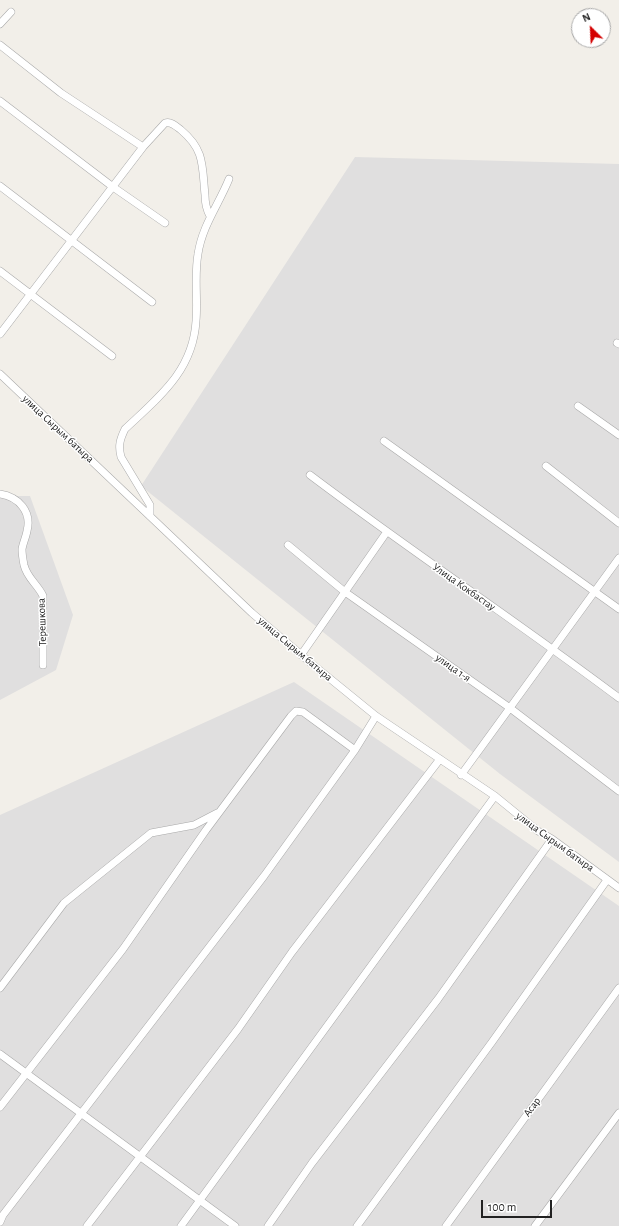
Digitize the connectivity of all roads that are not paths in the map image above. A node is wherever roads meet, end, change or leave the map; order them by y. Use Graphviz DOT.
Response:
graph roads {
  1 [pos="11,12"];
  2 [pos="0,24"];
  3 [pos="0,45"];
  4 [pos="0,101"];
  5 [pos="143,147"];
  6 [pos="229,179"];
  7 [pos="0,186"];
  8 [pos="113,187"];
  9 [pos="210,216"];
  10 [pos="165,223"];
  11 [pos="73,240"];
  12 [pos="0,271"];
  13 [pos="31,295"];
  14 [pos="152,302"];
  15 [pos="0,334"];
  16 [pos="112,356"];
  17 [pos="0,374"];
  18 [pos="578,406"];
  19 [pos="619,435"];
  20 [pos="384,441"];
  21 [pos="546,466"];
  22 [pos="310,475"];
  23 [pos="0,494"];
  24 [pos="150,516"];
  25 [pos="619,523"];
  26 [pos="386,533"];
  27 [pos="288,546"];
  28 [pos="619,558"];
  29 [pos="595,591"];
  30 [pos="346,592"];
  31 [pos="619,609"];
  32 [pos="553,648"];
  33 [pos="301,655"];
  34 [pos="43,665"];
  35 [pos="619,698"];
  36 [pos="510,708"];
  37 [pos="376,716"];
  38 [pos="355,750"];
  39 [pos="440,759"];
  40 [pos="461,775"];
  41 [pos="619,791"];
  42 [pos="495,796"];
  43 [pos="219,812"];
  44 [pos="552,839"];
  45 [pos="607,880"];
  46 [pos="619,888"];
  47 [pos="0,988"];
  48 [pos="619,988"];
  49 [pos="0,1054"];
  50 [pos="26,1074"];
  51 [pos="0,1107"];
  52 [pos="619,1113"];
  53 [pos="81,1114"];
  54 [pos="139,1157"];
  55 [pos="199,1200"];
  56 [pos="0,1222"];
  57 [pos="87,1226"];
  58 [pos="181,1226"];
  59 [pos="235,1226"];
  60 [pos="268,1226"];
  61 [pos="357,1226"];
  62 [pos="446,1226"];
  63 [pos="535,1226"];
  1 -- 2 [label="street"];
  3 -- 5 [label="street"];
  4 -- 8 [label="street"];
  5 -- 8 [label="street"];
  5 -- 9 [label="street"];
  6 -- 9 [label="street"];
  7 -- 11 [label="street"];
  8 -- 10 [label="street"];
  8 -- 11 [label="street"];
  9 -- 24 [label="street"];
  11 -- 13 [label="street"];
  11 -- 14 [label="street"];
  12 -- 13 [label="street"];
  13 -- 15 [label="street"];
  13 -- 16 [label="street"];
  17 -- 24 [label="street, улица Сырым батыра"];
  18 -- 19 [label="street"];
  20 -- 29 [label="street"];
  21 -- 25 [label="street"];
  22 -- 26 [label="street, Улица Кокбастау"];
  23 -- 34 [label="street, Терешкова"];
  24 -- 33 [label="street, улица Сырым батыра"];
  26 -- 30 [label="street"];
  26 -- 32 [label="street, Улица Кокбастау"];
  27 -- 30 [label="street, улица 1-я"];
  28 -- 29 [label="street"];
  29 -- 31 [label="street"];
  29 -- 32 [label="street"];
  30 -- 33 [label="street"];
  30 -- 36 [label="street, улица 1-я"];
  32 -- 35 [label="street, Улица Кокбастау"];
  32 -- 36 [label="street"];
  33 -- 37 [label="street, улица Сырым батыра"];
  36 -- 40 [label="street"];
  36 -- 41 [label="street, улица 1-я"];
  37 -- 38 [label="street"];
  37 -- 39 [label="street, улица Сырым батыра"];
  38 -- 43 [label="street"];
  38 -- 53 [label="street"];
  39 -- 40 [label="street, улица Сырым батыра"];
  39 -- 54 [label="street"];
  40 -- 42 [label="street, улица Сырым батыра"];
  42 -- 44 [label="street, улица Сырым батыра"];
  42 -- 55 [label="street"];
  43 -- 47 [label="street"];
  43 -- 50 [label="street"];
  44 -- 45 [label="street, улица Сырым батыра"];
  44 -- 60 [label="street"];
  45 -- 46 [label="street, улица Сырым батыра"];
  45 -- 61 [label="street"];
  48 -- 62 [label="street, Асар"];
  49 -- 50 [label="street"];
  50 -- 51 [label="street"];
  50 -- 53 [label="street"];
  52 -- 63 [label="street"];
  53 -- 54 [label="street"];
  53 -- 56 [label="street"];
  54 -- 55 [label="street"];
  54 -- 57 [label="street"];
  55 -- 58 [label="street"];
  55 -- 59 [label="street"];
}
